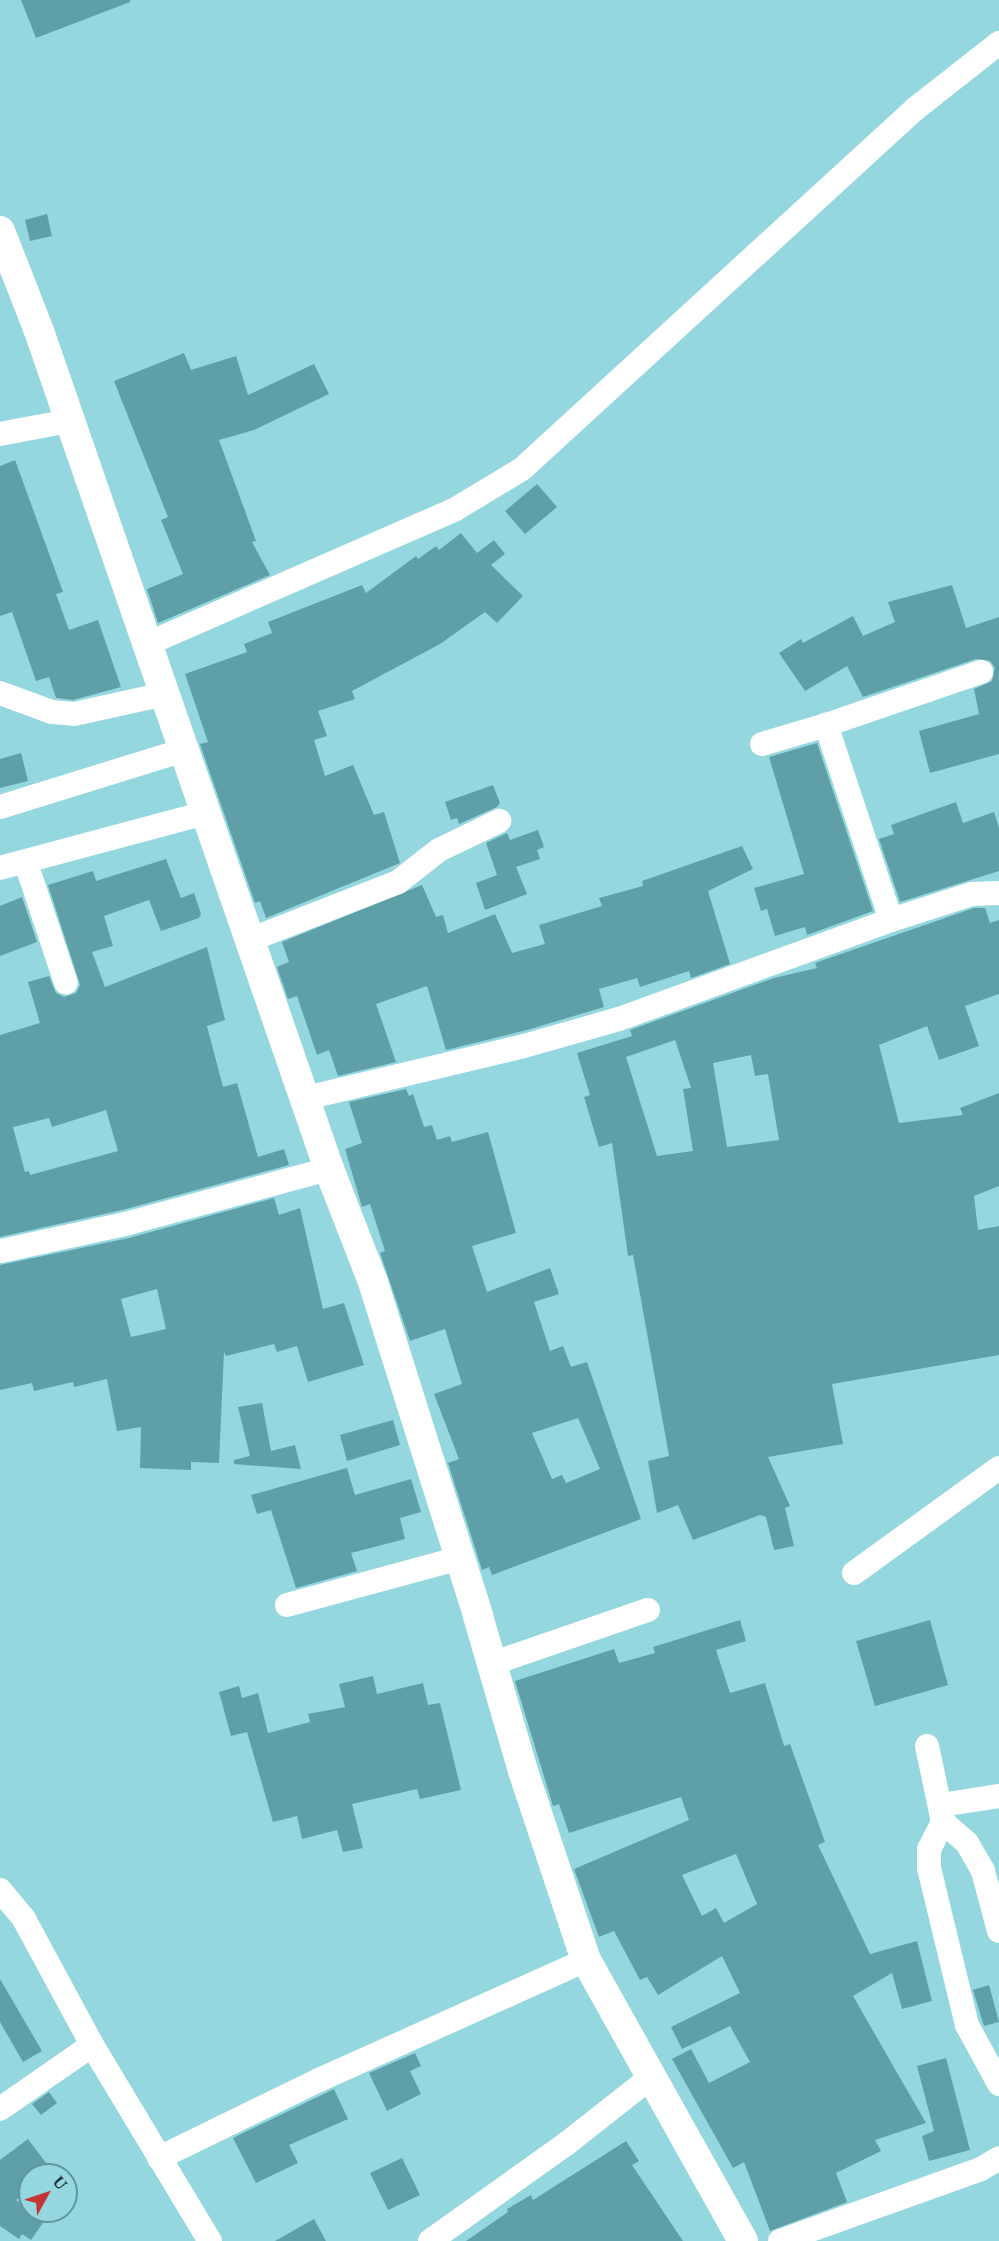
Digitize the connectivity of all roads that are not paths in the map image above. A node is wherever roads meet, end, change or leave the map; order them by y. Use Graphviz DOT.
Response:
graph roads {
  1 [pos="999,44"];
  2 [pos="2,245"];
  3 [pos="69,421"];
  4 [pos="0,434"];
  5 [pos="147,644"];
  6 [pos="981,672"];
  7 [pos="0,693"];
  8 [pos="165,694"];
  9 [pos="826,725"];
  10 [pos="762,744"];
  11 [pos="184,750"];
  12 [pos="0,807"];
  13 [pos="206,813"];
  14 [pos="499,821"];
  15 [pos="26,862"];
  16 [pos="0,868"];
  17 [pos="999,893"];
  18 [pos="891,920"];
  19 [pos="252,939"];
  20 [pos="66,984"];
  21 [pos="306,1098"];
  22 [pos="329,1169"];
  23 [pos="1,1251"];
  24 [pos="999,1468"];
  25 [pos="460,1558"];
  26 [pos="854,1573"];
  27 [pos="287,1605"];
  28 [pos="648,1610"];
  29 [pos="491,1664"];
  30 [pos="927,1746"];
  31 [pos="999,1796"];
  32 [pos="942,1814"];
  33 [pos="0,1890"];
  34 [pos="998,1925"];
  35 [pos="586,1960"];
  36 [pos="92,2045"];
  37 [pos="650,2078"];
  38 [pos="999,2084"];
  39 [pos="0,2109"];
  40 [pos="159,2158"];
  41 [pos="999,2158"];
  42 [pos="210,2241"];
  43 [pos="430,2241"];
  44 [pos="743,2241"];
  45 [pos="780,2241"];
  1 -- 5 [label="street"];
  2 -- 3 [label="main road"];
  3 -- 4 [label="street"];
  3 -- 5 [label="main road"];
  5 -- 8 [label="main road"];
  6 -- 9 [label="street"];
  7 -- 8 [label="street"];
  8 -- 11 [label="main road"];
  9 -- 10 [label="street"];
  9 -- 18 [label="street"];
  11 -- 12 [label="street"];
  11 -- 13 [label="main road"];
  13 -- 15 [label="street"];
  13 -- 19 [label="main road"];
  14 -- 19 [label="street"];
  15 -- 16 [label="street"];
  15 -- 20 [label="street"];
  17 -- 18 [label="street"];
  18 -- 21 [label="street"];
  19 -- 21 [label="main road"];
  21 -- 22 [label="main road"];
  22 -- 23 [label="street"];
  22 -- 25 [label="main road"];
  24 -- 26 [label="street"];
  25 -- 27 [label="street"];
  25 -- 29 [label="main road"];
  28 -- 29 [label="street"];
  29 -- 35 [label="main road"];
  30 -- 32 [label="street"];
  31 -- 32 [label="street"];
  32 -- 34 [label="street"];
  32 -- 38 [label="street"];
  33 -- 36 [label="street"];
  35 -- 37 [label="main road"];
  35 -- 40 [label="street"];
  36 -- 39 [label="street"];
  36 -- 40 [label="street"];
  37 -- 43 [label="street"];
  37 -- 44 [label="main road"];
  40 -- 42 [label="street"];
  41 -- 45 [label="street"];
}
